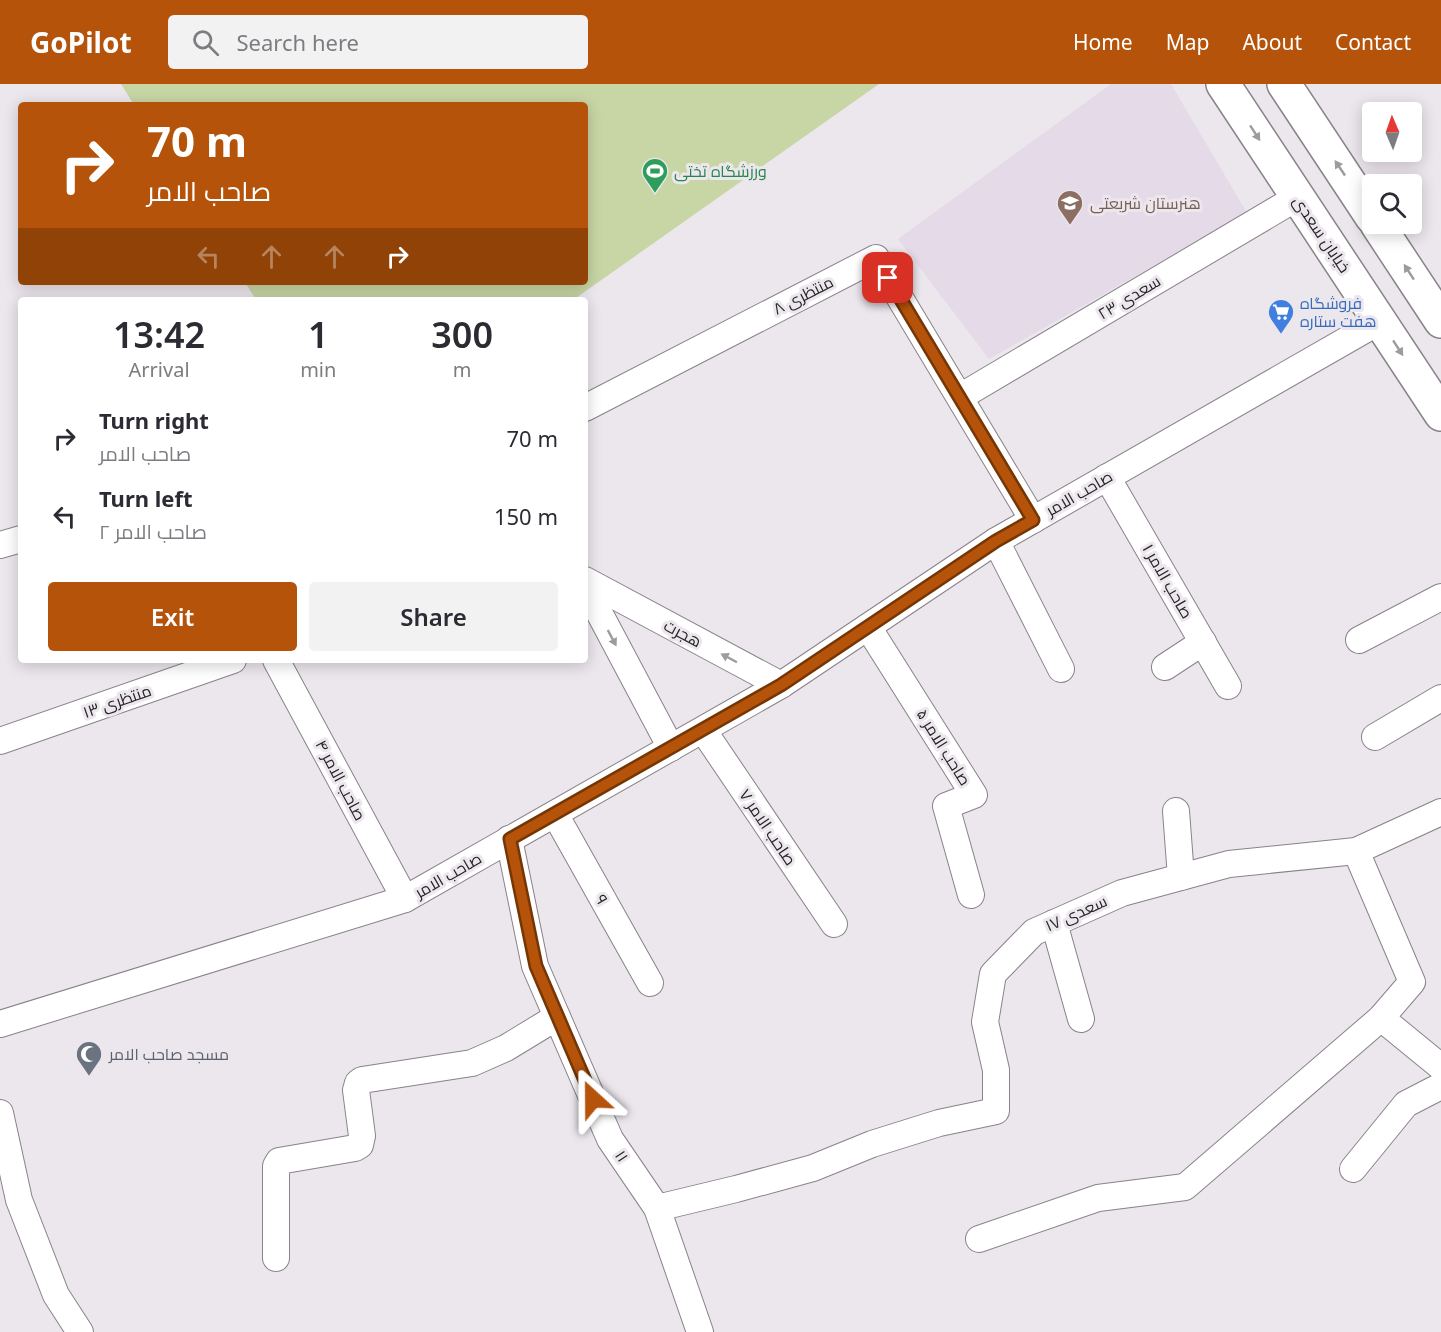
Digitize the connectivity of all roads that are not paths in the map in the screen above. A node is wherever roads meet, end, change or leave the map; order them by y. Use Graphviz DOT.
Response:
graph roads {
  1 [pos="1223,84"];
  2 [pos="1284,84"];
  3 [pos="1317,133"];
  4 [pos="1276,164"];
  5 [pos="1298,197"];
  6 [pos="1362,202"];
  7 [pos="1384,234"];
  8 [pos="1380,321"];
  9 [pos="1441,321"];
  10 [pos="960,397"];
  11 [pos="588,406"];
  12 [pos="1441,414"];
  13 [pos="1107,477"];
  14 [pos="1033,520"];
  15 [pos="18,540"];
  16 [pos="996,541"];
  17 [pos="0,545"];
  18 [pos="588,582"];
  19 [pos="588,592"];
  20 [pos="1441,597"];
  21 [pos="868,627"];
  22 [pos="1359,640"];
  23 [pos="1203,642"];
  24 [pos="224,663"];
  25 [pos="278,663"];
  26 [pos="1165,667"];
  27 [pos="1061,669"];
  28 [pos="781,685"];
  29 [pos="1228,686"];
  30 [pos="1441,698"];
  31 [pos="703,730"];
  32 [pos="1375,737"];
  33 [pos="0,741"];
  34 [pos="672,748"];
  35 [pos="1176,811"];
  36 [pos="1441,812"];
  37 [pos="555,814"];
  38 [pos="510,839"];
  39 [pos="1356,851"];
  40 [pos="1181,877"];
  41 [pos="971,895"];
  42 [pos="405,899"];
  43 [pos="1054,923"];
  44 [pos="834,924"];
  45 [pos="650,983"];
  46 [pos="557,1017"];
  47 [pos="1381,1018"];
  48 [pos="1081,1019"];
  49 [pos="0,1024"];
  50 [pos="1441,1066"];
  51 [pos="1441,1086"];
  52 [pos="0,1113"];
  53 [pos="1353,1169"];
  54 [pos="657,1208"];
  55 [pos="979,1239"];
  56 [pos="276,1258"];
  57 [pos="80,1332"];
  58 [pos="700,1332"];
  1 -- 4 [label="main road, خیابان سعدی, one-way"];
  2 -- 3 [label="main road"];
  3 -- 4 [label="main road"];
  6 -- 3 [label="main road, one-way"];
  4 -- 5 [label="main road, خیابان سعدی"];
  5 -- 8 [label="main road, خیابان سعدی"];
  5 -- 10 [label="street, سعدی ۲۳"];
  9 -- 7 [label="main road, one-way"];
  8 -- 12 [label="main road, خیابان سعدی, one-way"];
  8 -- 13 [label="street, صاحب الامر"];
  10 -- 11 [label="street, منتظری ۸"];
  10 -- 14 [label="street"];
  13 -- 14 [label="street, صاحب الامر"];
  13 -- 23 [label="street, صاحب الامر ۱"];
  14 -- 16 [label="street, صاحب الامر"];
  15 -- 17 [label="street"];
  16 -- 21 [label="street, صاحب الامر"];
  16 -- 27 [label="street"];
  28 -- 18 [label="street, هجرت, one-way"];
  19 -- 34 [label="street, one-way"];
  20 -- 22 [label="street"];
  21 -- 28 [label="street, صاحب الامر"];
  21 -- 41 [label="street, صاحب الامر ۵"];
  23 -- 26 [label="street"];
  23 -- 29 [label="street, صاحب الامر ۱"];
  24 -- 33 [label="street, منتظری ۱۳"];
  25 -- 42 [label="street, صاحب الامر ۴"];
  28 -- 31 [label="street, صاحب الامر"];
  30 -- 32 [label="street"];
  31 -- 34 [label="street, صاحب الامر"];
  31 -- 44 [label="street, صاحب الامر ۷"];
  34 -- 37 [label="street, صاحب الامر"];
  35 -- 40 [label="street"];
  36 -- 39 [label="street, سعدی ۱۷"];
  37 -- 38 [label="street, صاحب الامر"];
  37 -- 45 [label="street, ۹"];
  38 -- 42 [label="street, صاحب الامر"];
  38 -- 46 [label="street, ۱۱"];
  39 -- 40 [label="street, سعدی ۱۷"];
  39 -- 47 [label="street"];
  40 -- 43 [label="street, سعدی ۱۷"];
  42 -- 49 [label="street, صاحب الامر"];
  43 -- 48 [label="street"];
  43 -- 54 [label="street, سعدی ۱۷"];
  46 -- 54 [label="street, ۱۱"];
  46 -- 56 [label="street"];
  47 -- 50 [label="street"];
  47 -- 55 [label="street"];
  51 -- 53 [label="street"];
  52 -- 57 [label="street"];
  54 -- 58 [label="street, ۱۱"];
}
